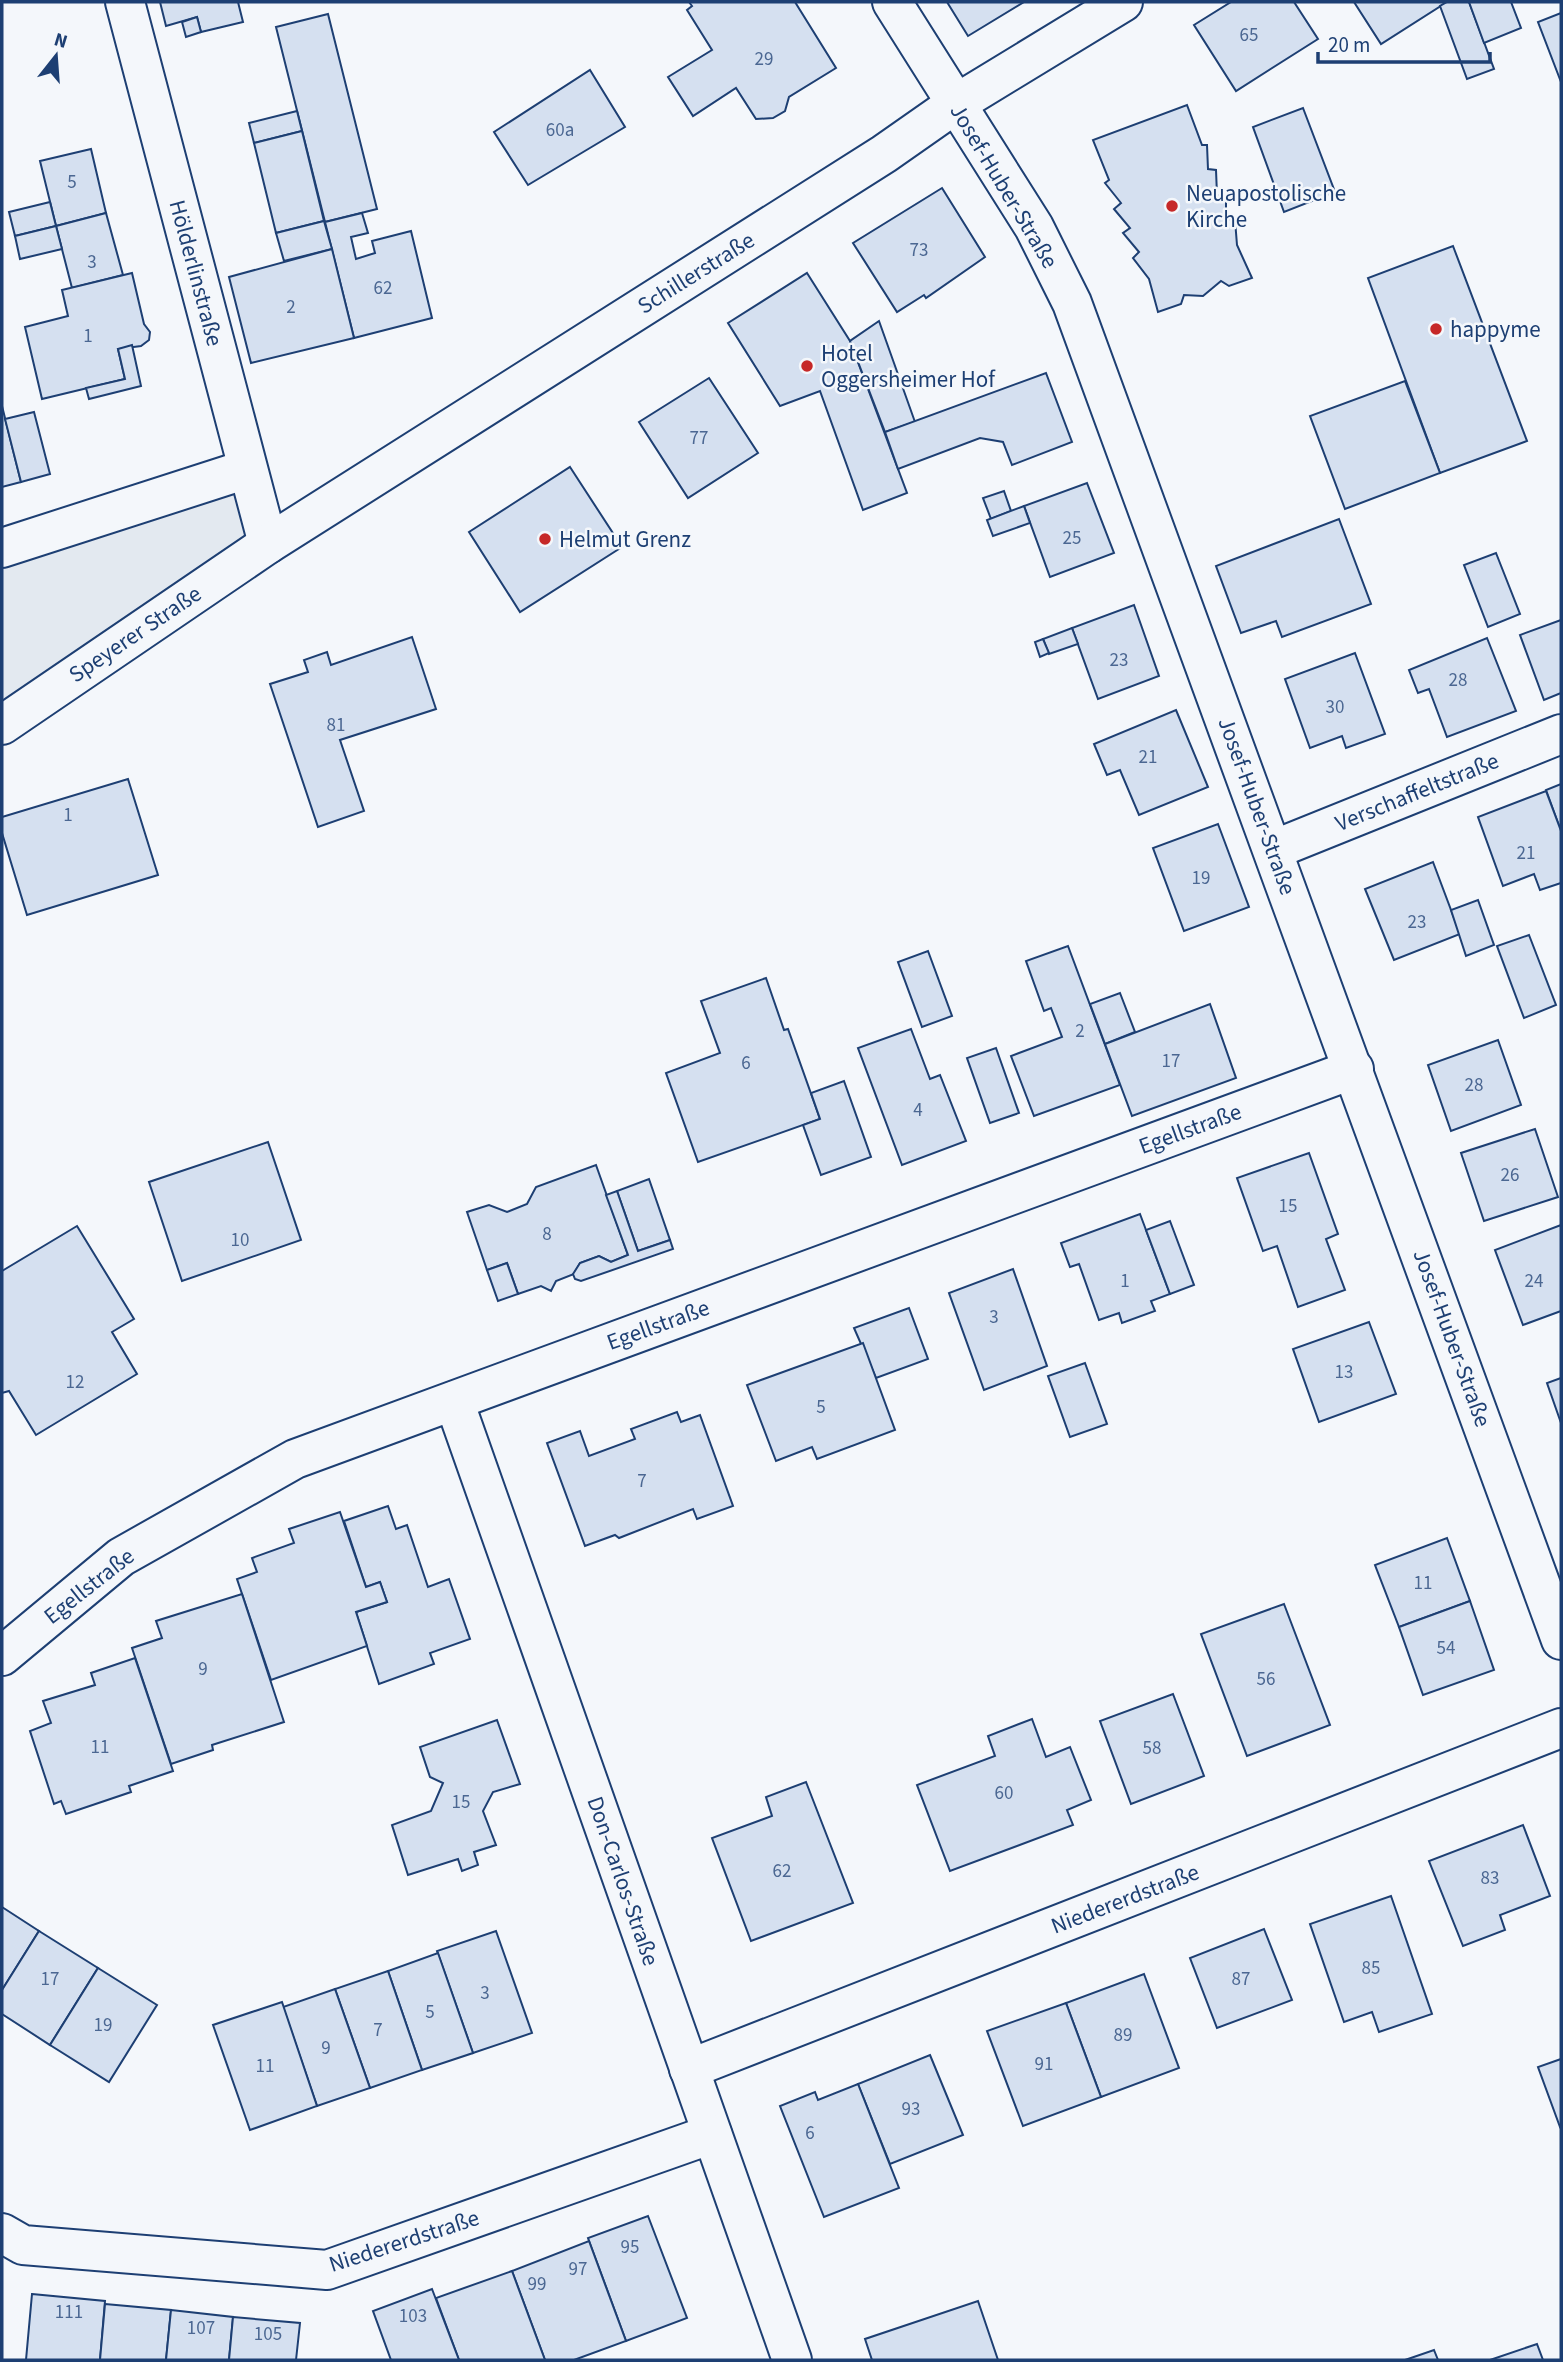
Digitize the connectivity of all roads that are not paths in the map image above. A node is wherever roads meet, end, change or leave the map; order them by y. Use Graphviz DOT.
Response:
graph roads {
  1 [pos="125,2"];
  2 [pos="892,2"];
  3 [pos="1123,2"];
  4 [pos="954,105"];
  5 [pos="247,469"];
  6 [pos="268,544"];
  7 [pos="2,548"];
  8 [pos="2,725"];
  9 [pos="1561,734"];
  10 [pos="1273,850"];
  11 [pos="1354,1069"];
  12 [pos="454,1401"];
  13 [pos="1561,1640"];
  14 [pos="2,1656"];
  15 [pos="1561,1728"];
  16 [pos="689,2069"];
  17 [pos="712,2134"];
  18 [pos="2,2233"];
  19 [pos="792,2360"];
  1 -- 5 [label="street, Hölderlinstraße"];
  2 -- 4 [label="street, Josef-Huber-Straße"];
  3 -- 4 [label="street, Schillerstraße"];
  4 -- 6 [label="street, Schillerstraße"];
  4 -- 10 [label="street, Josef-Huber-Straße"];
  5 -- 6 [label="street, Hölderlinstraße"];
  5 -- 7 [label="street"];
  6 -- 8 [label="street, Speyerer Straße"];
  9 -- 10 [label="street, Verschaffeltstraße"];
  10 -- 11 [label="street, Josef-Huber-Straße"];
  11 -- 12 [label="street, Egellstraße"];
  11 -- 13 [label="street, Josef-Huber-Straße"];
  12 -- 14 [label="street, Egellstraße"];
  12 -- 16 [label="street, Don-Carlos-Straße"];
  15 -- 16 [label="street, Niedererdstraße"];
  16 -- 17 [label="street, Don-Carlos-Straße"];
  17 -- 18 [label="street, Niedererdstraße"];
  17 -- 19 [label="street, Don-Carlos-Straße"];
}
